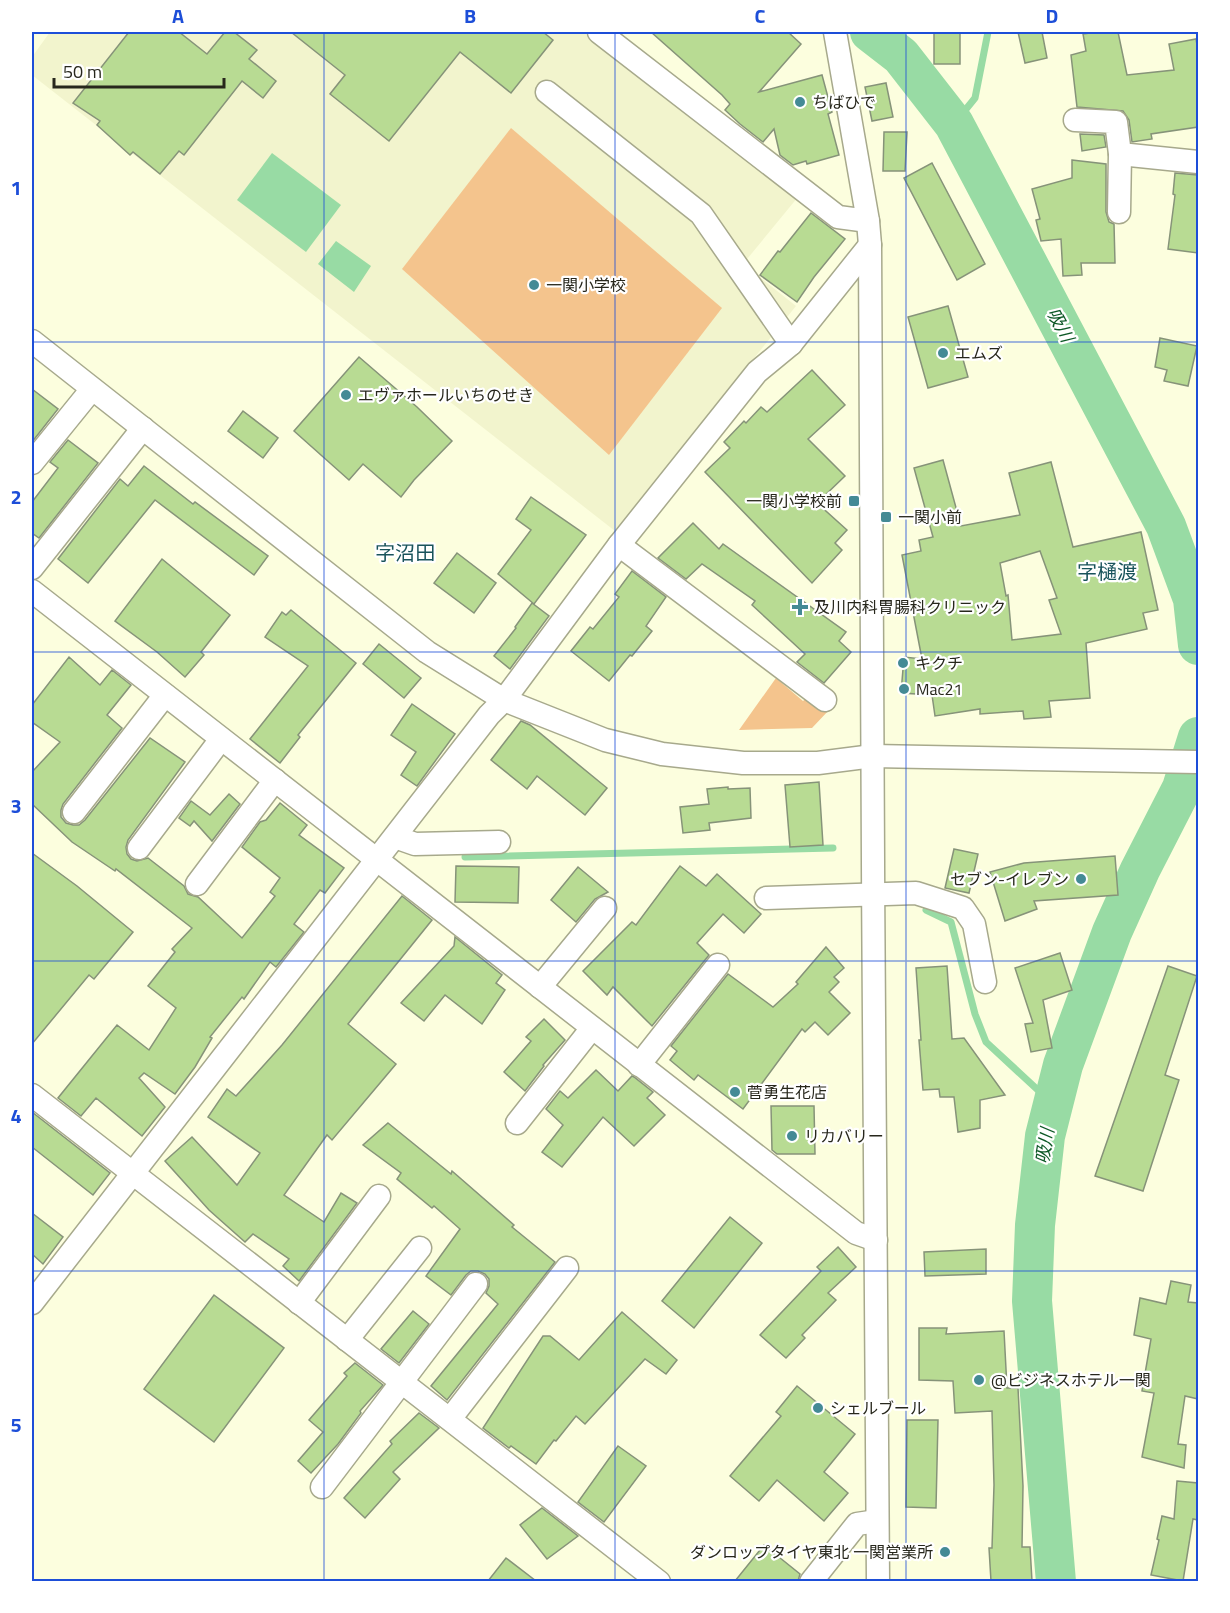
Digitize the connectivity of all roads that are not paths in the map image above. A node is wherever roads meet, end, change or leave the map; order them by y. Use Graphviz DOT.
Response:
graph roads {
  1 [pos="599,32"];
  2 [pos="836,38"];
  3 [pos="547,92"];
  4 [pos="1075,120"];
  5 [pos="1120,154"];
  6 [pos="1198,162"];
  7 [pos="1119,212"];
  8 [pos="868,221"];
  9 [pos="870,245"];
  10 [pos="32,341"];
  11 [pos="791,344"];
  12 [pos="92,389"];
  13 [pos="143,428"];
  14 [pos="32,463"];
  15 [pos="619,545"];
  16 [pos="32,568"];
  17 [pos="32,591"];
  18 [pos="165,695"];
  19 [pos="504,700"];
  20 [pos="825,700"];
  21 [pos="221,739"];
  22 [pos="873,756"];
  23 [pos="1198,762"];
  24 [pos="275,780"];
  25 [pos="74,812"];
  26 [pos="395,837"];
  27 [pos="499,842"];
  28 [pos="139,848"];
  29 [pos="377,860"];
  30 [pos="197,884"];
  31 [pos="872,893"];
  32 [pos="766,898"];
  33 [pos="605,908"];
  34 [pos="718,965"];
  35 [pos="985,982"];
  36 [pos="540,987"];
  37 [pos="592,1028"];
  38 [pos="639,1065"];
  39 [pos="32,1095"];
  40 [pos="517,1123"];
  41 [pos="133,1174"];
  42 [pos="378,1196"];
  43 [pos="876,1240"];
  44 [pos="420,1248"];
  45 [pos="567,1268"];
  46 [pos="476,1284"];
  47 [pos="32,1303"];
  48 [pos="299,1303"];
  49 [pos="347,1340"];
  50 [pos="401,1382"];
  51 [pos="450,1419"];
  52 [pos="322,1486"];
  53 [pos="877,1521"];
  54 [pos="659,1581"];
  55 [pos="811,1581"];
  56 [pos="878,1581"];
  1 -- 8 [label="street"];
  2 -- 8 [label="street"];
  3 -- 11 [label="street"];
  4 -- 5 [label="street"];
  5 -- 6 [label="street"];
  5 -- 7 [label="street"];
  8 -- 9 [label="street"];
  9 -- 11 [label="street"];
  9 -- 22 [label="street"];
  10 -- 12 [label="street"];
  11 -- 15 [label="street"];
  12 -- 13 [label="street"];
  12 -- 14 [label="street"];
  13 -- 16 [label="street"];
  13 -- 19 [label="street"];
  15 -- 19 [label="street"];
  15 -- 20 [label="street"];
  17 -- 18 [label="street"];
  18 -- 21 [label="street"];
  18 -- 25 [label="street"];
  19 -- 22 [label="street"];
  19 -- 26 [label="street"];
  21 -- 24 [label="street"];
  21 -- 28 [label="street"];
  22 -- 23 [label="street"];
  22 -- 31 [label="street"];
  24 -- 29 [label="street"];
  24 -- 30 [label="street"];
  26 -- 27 [label="street"];
  26 -- 29 [label="street"];
  29 -- 36 [label="street"];
  29 -- 41 [label="street"];
  31 -- 32 [label="street"];
  31 -- 35 [label="street"];
  31 -- 43 [label="street"];
  33 -- 36 [label="street"];
  34 -- 38 [label="street"];
  36 -- 37 [label="street"];
  37 -- 38 [label="street"];
  37 -- 40 [label="street"];
  38 -- 43 [label="street"];
  39 -- 41 [label="street"];
  41 -- 47 [label="street"];
  41 -- 48 [label="street"];
  42 -- 48 [label="street"];
  43 -- 53 [label="street"];
  44 -- 49 [label="street"];
  45 -- 51 [label="street"];
  46 -- 50 [label="street"];
  48 -- 49 [label="street"];
  49 -- 50 [label="street"];
  50 -- 51 [label="street"];
  50 -- 52 [label="street"];
  51 -- 54 [label="street"];
  53 -- 55 [label="street"];
  53 -- 56 [label="street"];
}
